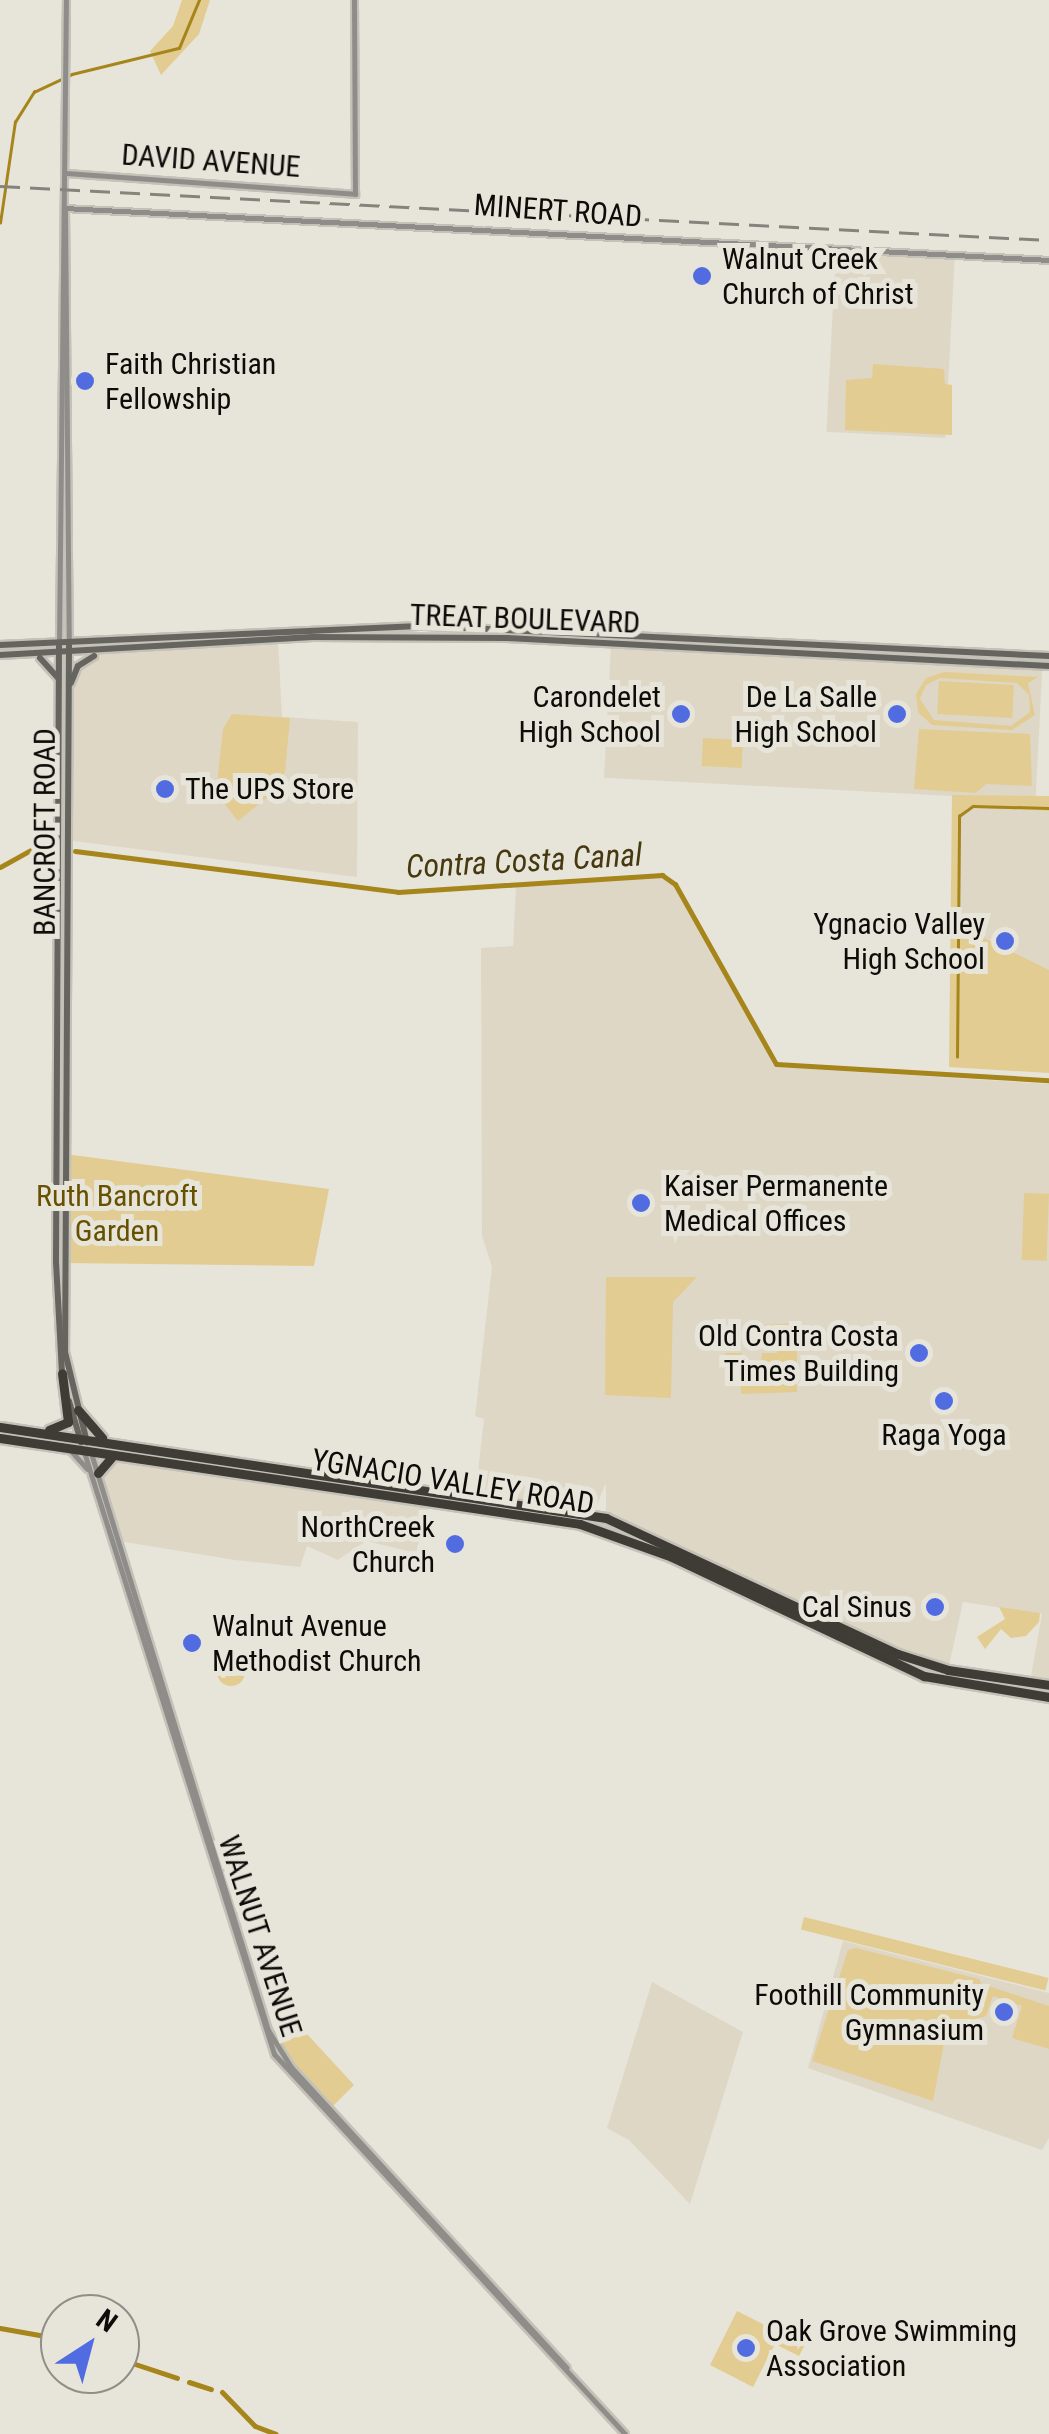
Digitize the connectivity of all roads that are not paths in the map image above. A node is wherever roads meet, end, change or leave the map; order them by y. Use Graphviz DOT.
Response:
graph roads {
  1 [pos="66,0"];
  2 [pos="354,0"];
  3 [pos="64,173"];
  4 [pos="64,208"];
  5 [pos="1049,260"];
  6 [pos="0,646"];
  7 [pos="66,649"];
  8 [pos="102,652"];
  9 [pos="0,655"];
  10 [pos="34,656"];
  11 [pos="59,656"];
  12 [pos="1049,656"];
  13 [pos="1049,666"];
  14 [pos="59,678"];
  15 [pos="69,688"];
  16 [pos="58,874"];
  17 [pos="67,889"];
  18 [pos="62,1373"];
  19 [pos="78,1410"];
  20 [pos="0,1427"];
  21 [pos="22,1430"];
  22 [pos="0,1438"];
  23 [pos="83,1438"];
  24 [pos="128,1446"];
  25 [pos="68,1450"];
  26 [pos="87,1453"];
  27 [pos="115,1456"];
  28 [pos="94,1473"];
  29 [pos="1049,1685"];
  30 [pos="1049,1697"];
  31 [pos="625,2434"];
  1 -- 3 [label="street, BANCROFT ROAD"];
  2 -- 3 [label="street, DAVID AVENUE"];
  3 -- 4 [label="street, BANCROFT ROAD"];
  4 -- 5 [label="street, MINERT ROAD"];
  4 -- 7 [label="street, BANCROFT ROAD"];
  6 -- 7 [label="main road, TREAT BOULEVARD"];
  7 -- 8 [label="main road, TREAT BOULEVARD"];
  7 -- 11 [label="main road, BANCROFT ROAD"];
  7 -- 12 [label="main road, TREAT BOULEVARD"];
  7 -- 15 [label="main road, BANCROFT ROAD"];
  8 -- 13 [label="main road, TREAT BOULEVARD"];
  8 -- 15 [label="main road"];
  9 -- 10 [label="main road"];
  10 -- 11 [label="main road"];
  10 -- 14 [label="main road"];
  11 -- 14 [label="main road, BANCROFT ROAD"];
  14 -- 16 [label="main road, BANCROFT ROAD"];
  15 -- 17 [label="main road, BANCROFT ROAD"];
  16 -- 17 [label="main road"];
  16 -- 18 [label="main road, BANCROFT ROAD"];
  17 -- 19 [label="main road, BANCROFT ROAD"];
  18 -- 21 [label="highway"];
  18 -- 23 [label="main road, BANCROFT ROAD"];
  19 -- 23 [label="main road, BANCROFT ROAD"];
  19 -- 24 [label="highway"];
  20 -- 21 [label="highway, YGNACIO VALLEY ROAD"];
  21 -- 23 [label="highway, YGNACIO VALLEY ROAD"];
  22 -- 25 [label="highway, YGNACIO VALLEY ROAD"];
  23 -- 24 [label="highway, YGNACIO VALLEY ROAD"];
  23 -- 26 [label="main road, BANCROFT ROAD"];
  24 -- 29 [label="highway, YGNACIO VALLEY ROAD"];
  25 -- 26 [label="highway, YGNACIO VALLEY ROAD"];
  25 -- 28 [label="street"];
  26 -- 27 [label="highway, YGNACIO VALLEY ROAD"];
  26 -- 28 [label="street, WALNUT AVENUE"];
  27 -- 28 [label="highway"];
  27 -- 30 [label="highway, YGNACIO VALLEY ROAD"];
  28 -- 31 [label="street, WALNUT AVENUE"];
}
